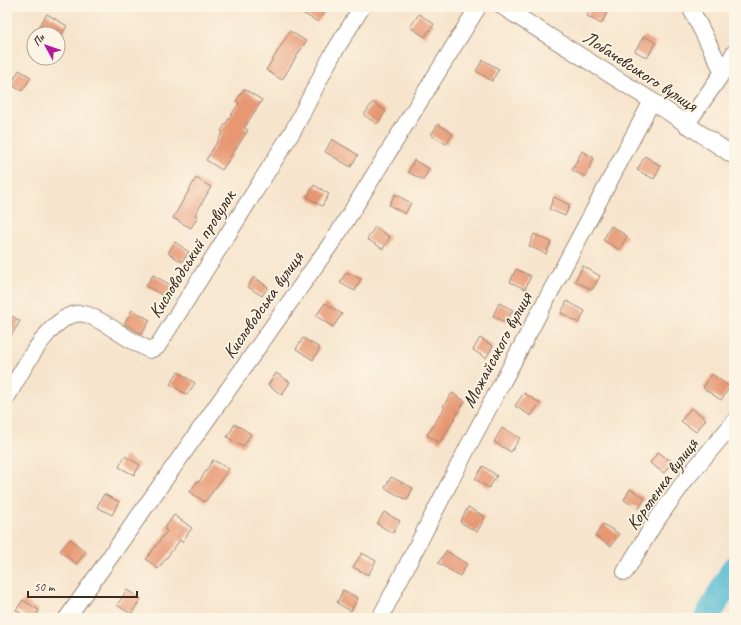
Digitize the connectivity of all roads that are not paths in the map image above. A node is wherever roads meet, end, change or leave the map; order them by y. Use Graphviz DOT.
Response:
graph roads {
  1 [pos="362,7"];
  2 [pos="478,7"];
  3 [pos="503,7"];
  4 [pos="690,7"];
  5 [pos="734,53"];
  6 [pos="723,72"];
  7 [pos="652,101"];
  8 [pos="686,125"];
  9 [pos="734,156"];
  10 [pos="7,397"];
  11 [pos="734,422"];
  12 [pos="625,572"];
  13 [pos="67,618"];
  14 [pos="380,618"];
  1 -- 10 [label="street, Кисловодський провулок"];
  2 -- 13 [label="street, Кисловодська вулиця"];
  3 -- 7 [label="street, Лобачевського вулиця"];
  4 -- 6 [label="street"];
  5 -- 6 [label="street"];
  6 -- 8 [label="street"];
  7 -- 8 [label="street, Лобачевського вулиця"];
  7 -- 14 [label="street, Можайського вулиця"];
  8 -- 9 [label="street, Лобачевського вулиця"];
  11 -- 12 [label="street, Короленка вулиця"];
}
